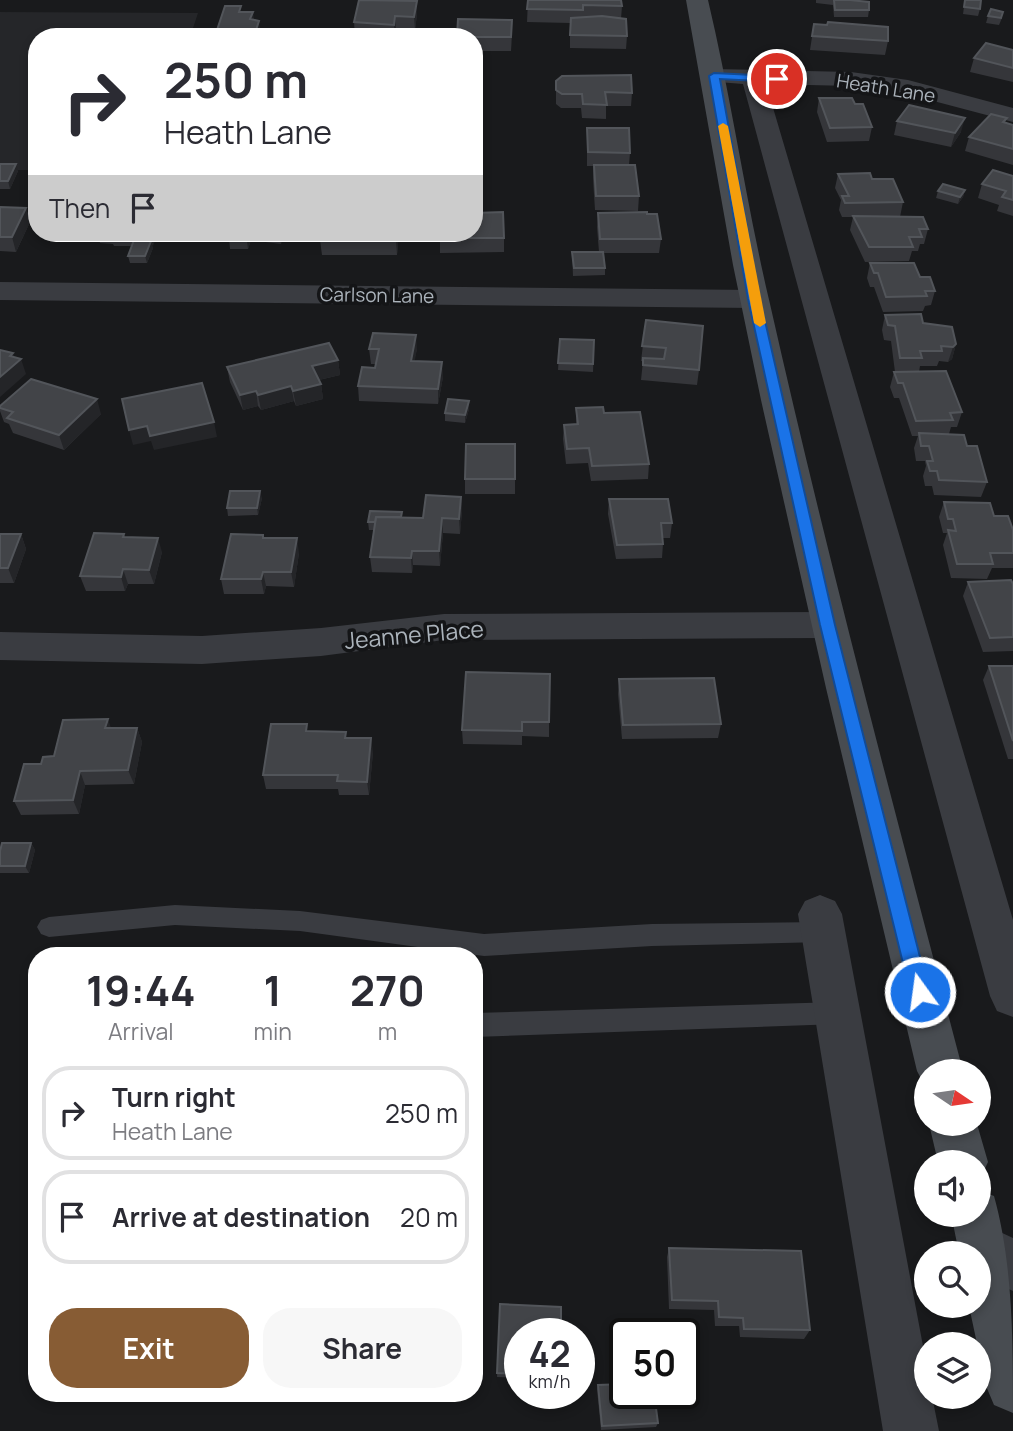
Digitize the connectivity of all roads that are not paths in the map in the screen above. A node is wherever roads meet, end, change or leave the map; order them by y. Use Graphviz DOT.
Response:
graph roads {
  1 [pos="697,0"];
  2 [pos="714,76"];
  3 [pos="753,79"];
  4 [pos="1013,115"];
  5 [pos="0,291"];
  6 [pos="754,299"];
  7 [pos="827,625"];
  8 [pos="0,646"];
  9 [pos="821,923"];
  10 [pos="49,928"];
  11 [pos="1013,996"];
  12 [pos="839,1013"];
  13 [pos="483,1025"];
  14 [pos="937,1059"];
  15 [pos="991,1244"];
  16 [pos="1013,1386"];
  17 [pos="911,1431"];
  1 -- 2 [label="main road"];
  2 -- 3 [label="street, Heath Lane"];
  2 -- 6 [label="main road"];
  3 -- 4 [label="street, Heath Lane"];
  3 -- 11 [label="street"];
  5 -- 6 [label="street, Carlson Lane"];
  6 -- 7 [label="main road"];
  7 -- 8 [label="street, Jeanne Place"];
  7 -- 14 [label="main road"];
  9 -- 10 [label="lane"];
  9 -- 12 [label="street"];
  12 -- 13 [label="lane"];
  12 -- 17 [label="street"];
  15 -- 16 [label="main road"];
}
